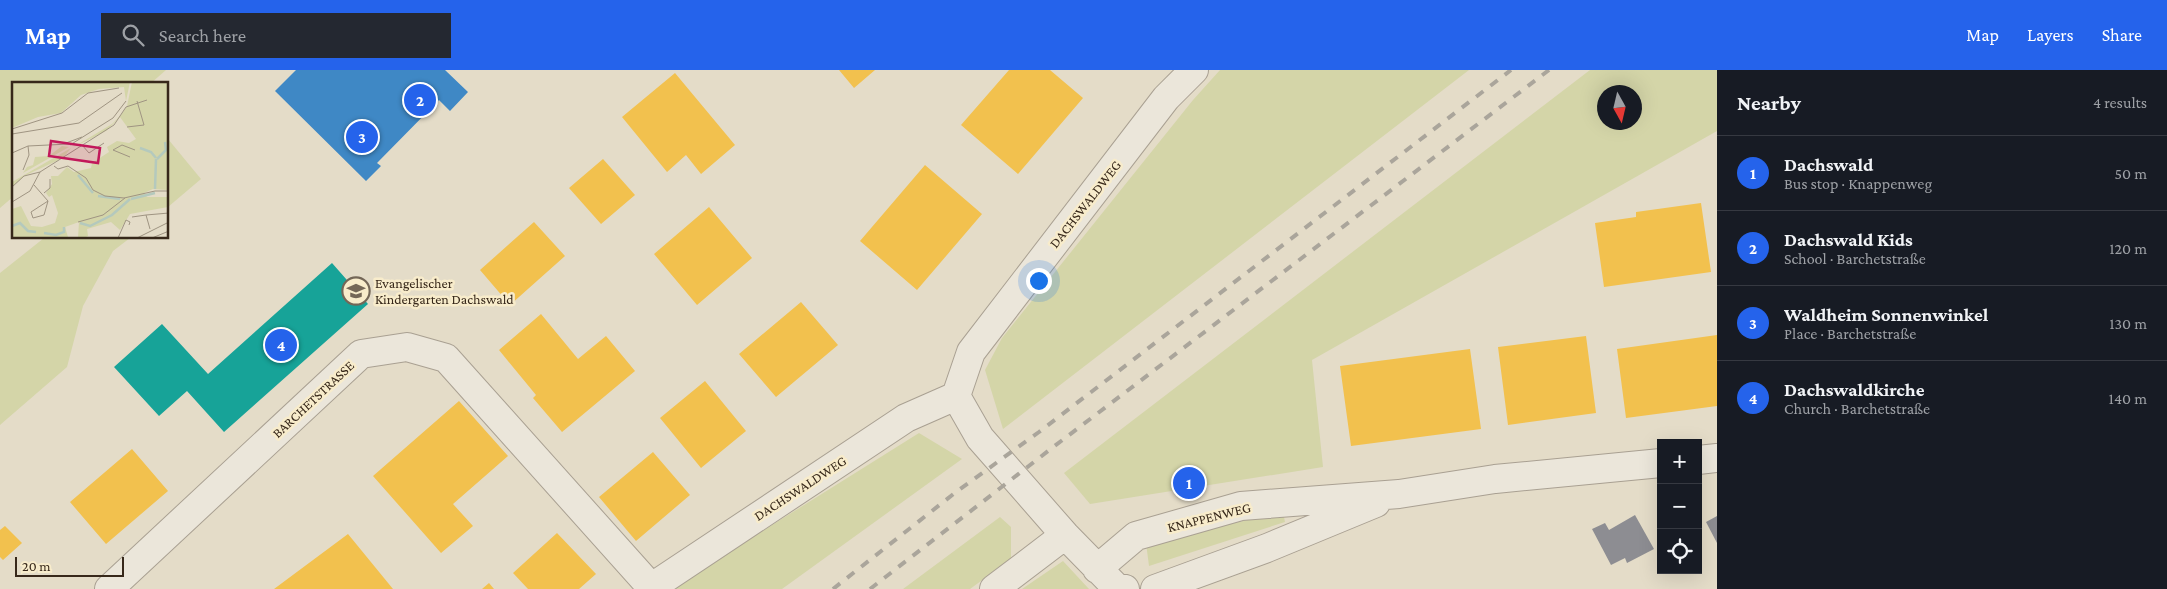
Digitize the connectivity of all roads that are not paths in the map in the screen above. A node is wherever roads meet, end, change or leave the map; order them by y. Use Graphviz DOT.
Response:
graph roads {
  1 [pos="1194,70"];
  2 [pos="956,396"];
  3 [pos="1717,458"];
  4 [pos="1702,460"];
  5 [pos="1657,463"];
  6 [pos="1399,494"];
  7 [pos="1065,535"];
  8 [pos="1097,569"];
  9 [pos="650,588"];
  10 [pos="109,589"];
  11 [pos="994,589"];
  12 [pos="1125,589"];
  13 [pos="1156,589"];
  1 -- 2 [label="street, DACHSWALDWEG"];
  2 -- 7 [label="street"];
  2 -- 9 [label="street, DACHSWALDWEG"];
  3 -- 4 [label="street"];
  5 -- 6 [label="street, KNAPPENWEG"];
  6 -- 8 [label="street, KNAPPENWEG"];
  6 -- 13 [label="street, KNAPPENWEG"];
  7 -- 8 [label="street"];
  7 -- 11 [label="street"];
  8 -- 12 [label="street"];
  9 -- 10 [label="street, BARCHETSTRASSE"];
}
